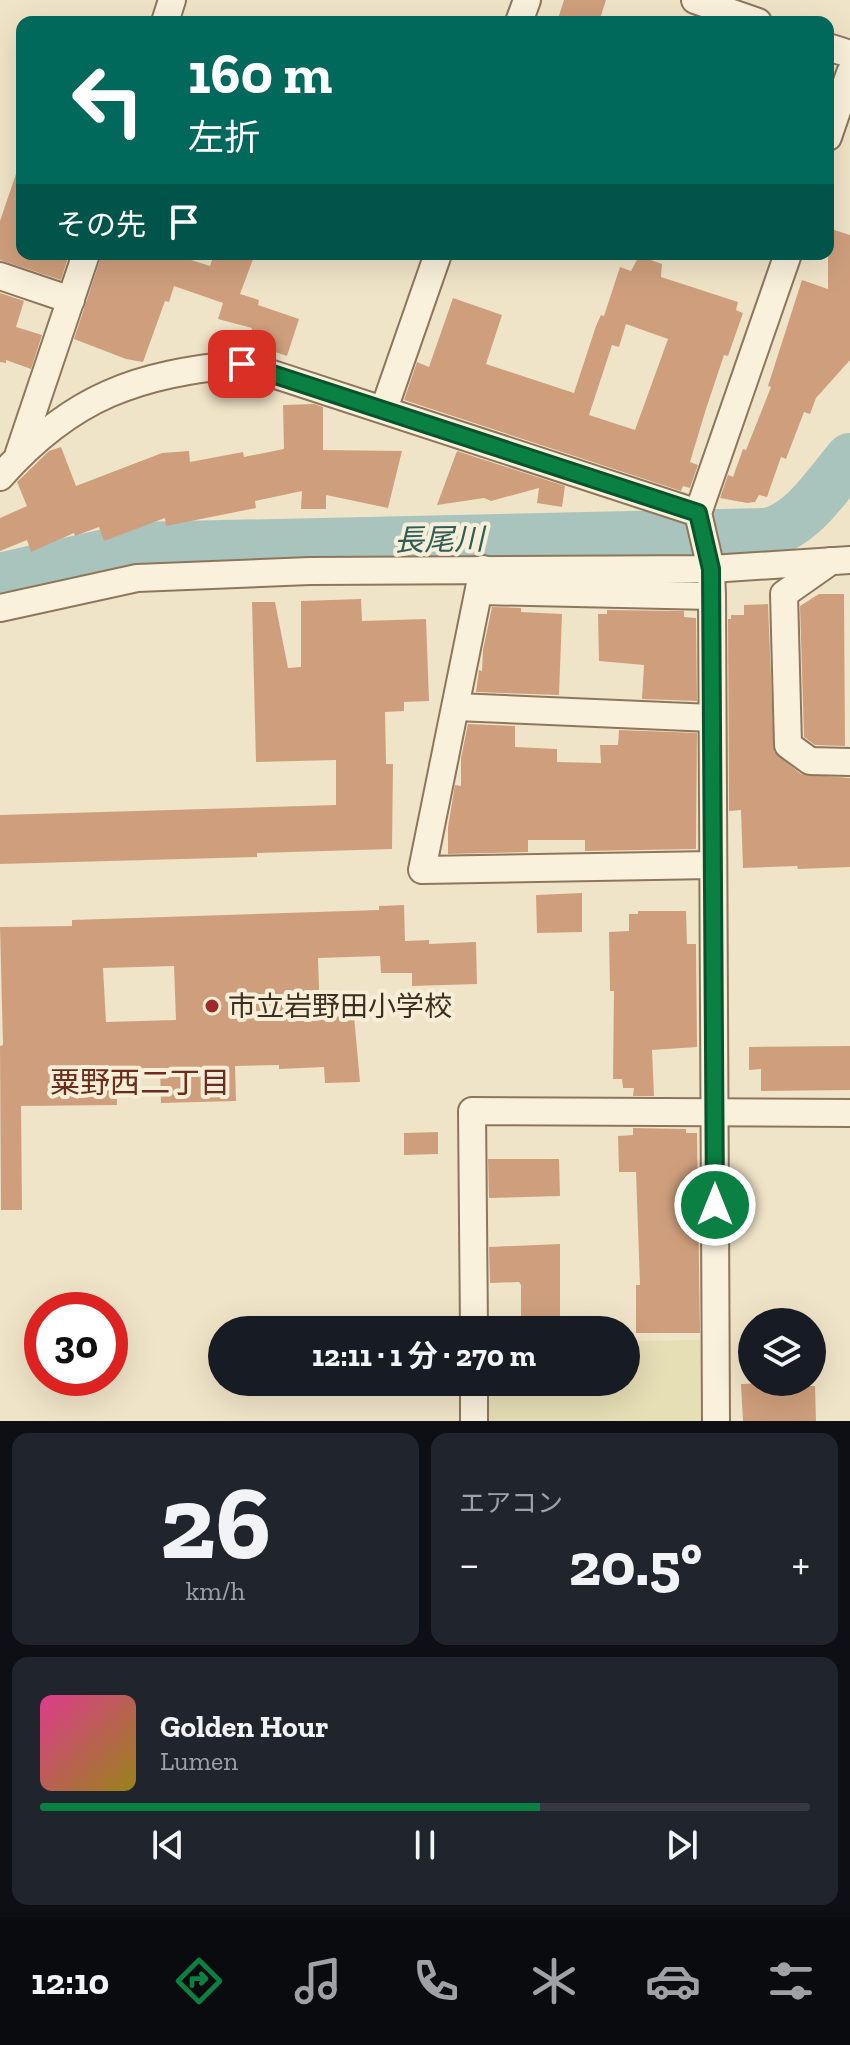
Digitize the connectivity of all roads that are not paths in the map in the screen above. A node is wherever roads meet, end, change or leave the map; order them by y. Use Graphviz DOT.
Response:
graph roads {
  1 [pos="695,0"];
  2 [pos="741,16"];
  3 [pos="850,73"];
  4 [pos="834,120"];
  5 [pos="84,260"];
  6 [pos="436,260"];
  7 [pos="786,260"];
  8 [pos="0,276"];
  9 [pos="71,300"];
  10 [pos="384,409"];
  11 [pos="18,457"];
  12 [pos="0,477"];
  13 [pos="698,513"];
  14 [pos="841,560"];
  15 [pos="711,569"];
  16 [pos="481,580"];
  17 [pos="712,596"];
  18 [pos="0,608"];
  19 [pos="456,707"];
  20 [pos="712,718"];
  21 [pos="850,762"];
  22 [pos="713,865"];
  23 [pos="714,1112"];
  24 [pos="850,1113"];
  25 [pos="474,1316"];
  26 [pos="474,1396"];
  27 [pos="474,1421"];
  28 [pos="716,1421"];
  1 -- 2 [label="street"];
  3 -- 4 [label="street"];
  5 -- 9 [label="street"];
  6 -- 10 [label="street"];
  7 -- 13 [label="street"];
  8 -- 9 [label="street"];
  9 -- 11 [label="street"];
  10 -- 11 [label="street"];
  10 -- 13 [label="street"];
  11 -- 12 [label="street"];
  13 -- 15 [label="street"];
  14 -- 15 [label="street"];
  14 -- 21 [label="street"];
  15 -- 16 [label="street"];
  15 -- 17 [label="street"];
  16 -- 17 [label="street"];
  16 -- 18 [label="street"];
  16 -- 19 [label="street"];
  17 -- 20 [label="street"];
  19 -- 20 [label="street"];
  19 -- 22 [label="street"];
  20 -- 22 [label="street"];
  22 -- 23 [label="street"];
  23 -- 24 [label="street"];
  23 -- 25 [label="street"];
  23 -- 28 [label="street"];
  26 -- 27 [label="street"];
}
